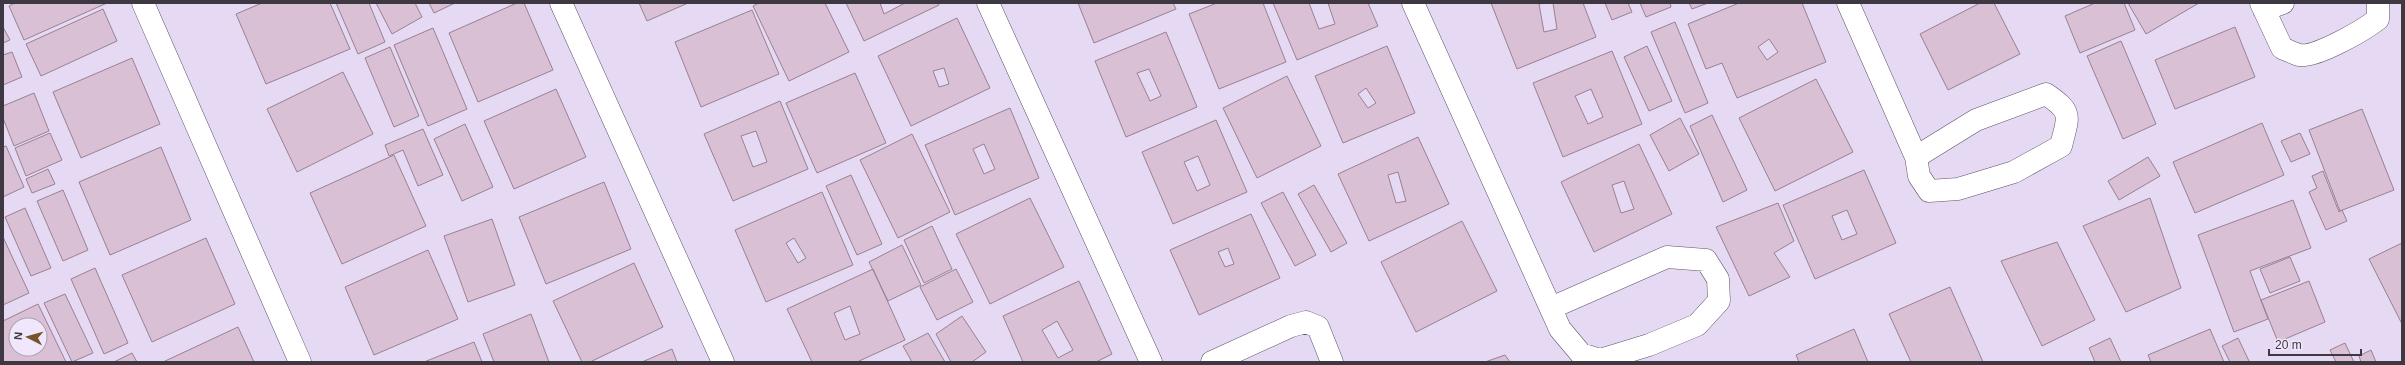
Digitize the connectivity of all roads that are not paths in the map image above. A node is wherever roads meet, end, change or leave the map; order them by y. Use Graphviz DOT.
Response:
graph roads {
  1 [pos="143,3"];
  2 [pos="561,3"];
  3 [pos="988,3"];
  4 [pos="1413,3"];
  5 [pos="1848,3"];
  6 [pos="2378,3"];
  7 [pos="2269,5"];
  8 [pos="1916,157"];
  9 [pos="1551,308"];
  10 [pos="300,362"];
  11 [pos="723,362"];
  12 [pos="1151,362"];
  13 [pos="1212,362"];
  14 [pos="1332,362"];
  1 -- 10 [label="street"];
  2 -- 11 [label="street"];
  3 -- 12 [label="street"];
  4 -- 9 [label="street"];
  5 -- 8 [label="street"];
  6 -- 7 [label="street"];
  8 -- 8 [label="street"];
  9 -- 9 [label="street"];
  13 -- 14 [label="street"];
}
